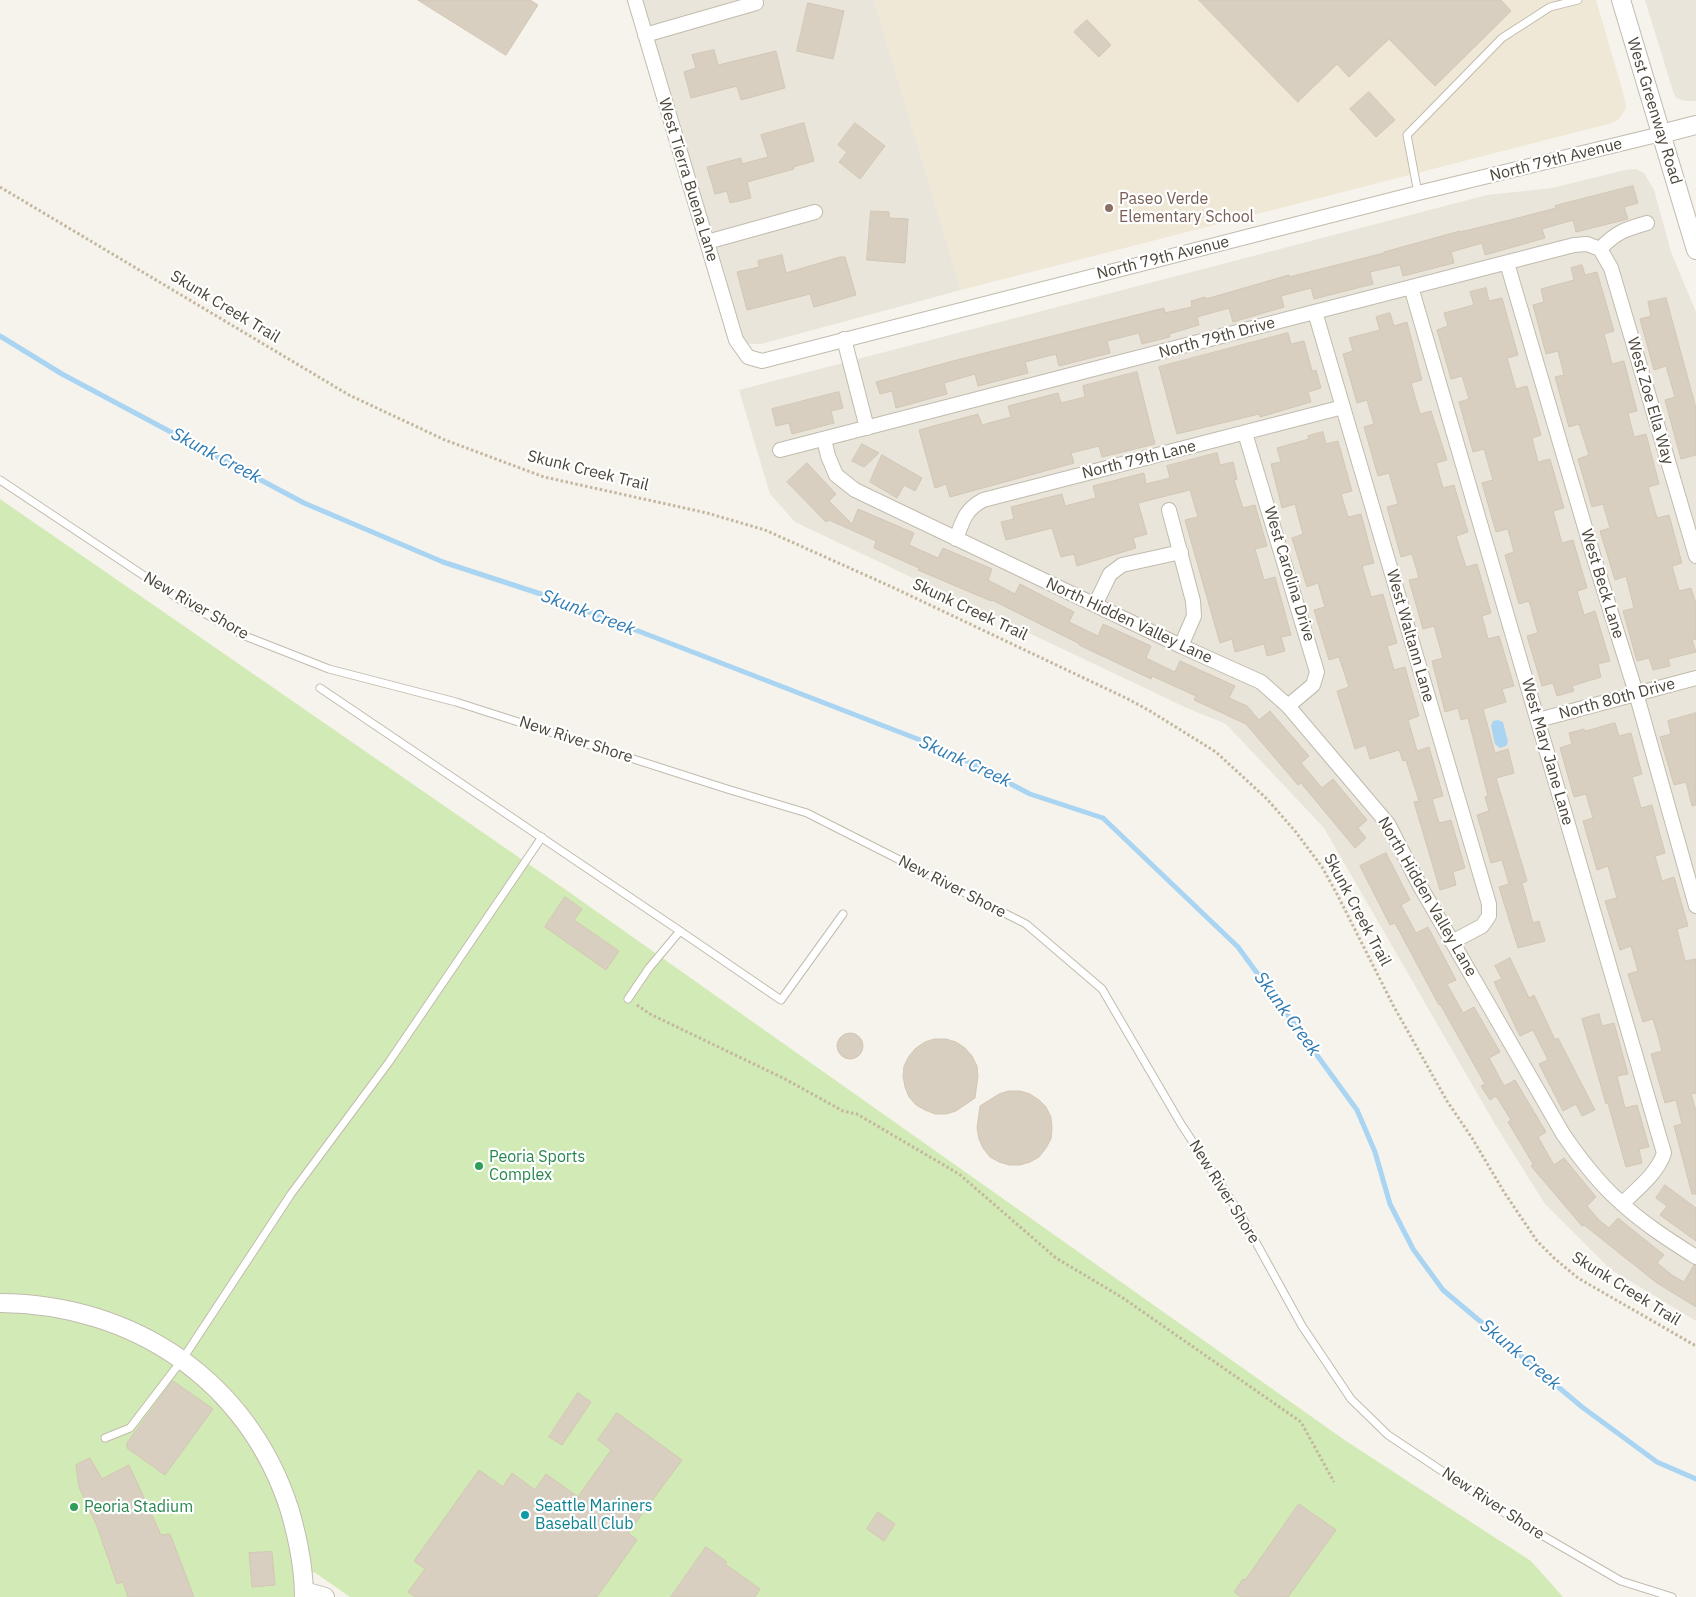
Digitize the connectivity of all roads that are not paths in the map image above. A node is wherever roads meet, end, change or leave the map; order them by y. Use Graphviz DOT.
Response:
graph roads {
  1 [pos="635,0"];
  2 [pos="1578,0"];
  3 [pos="1621,0"];
  4 [pos="756,3"];
  5 [pos="645,35"];
  6 [pos="1696,125"];
  7 [pos="1661,134"];
  8 [pos="1418,193"];
  9 [pos="815,212"];
  10 [pos="1647,223"];
  11 [pos="707,242"];
  12 [pos="1600,249"];
  13 [pos="1696,250"];
  14 [pos="1507,263"];
  15 [pos="1411,288"];
  16 [pos="1315,312"];
  17 [pos="844,339"];
  18 [pos="748,358"];
  19 [pos="1343,406"];
  20 [pos="867,428"];
  21 [pos="1246,433"];
  22 [pos="824,439"];
  23 [pos="780,450"];
  24 [pos="0,480"];
  25 [pos="1169,510"];
  26 [pos="956,539"];
  27 [pos="1181,552"];
  28 [pos="1696,556"];
  29 [pos="1096,605"];
  30 [pos="1181,646"];
  31 [pos="1696,678"];
  32 [pos="320,688"];
  33 [pos="1636,693"];
  34 [pos="1288,706"];
  35 [pos="1538,720"];
  36 [pos="542,837"];
  37 [pos="1696,906"];
  38 [pos="843,914"];
  39 [pos="680,931"];
  40 [pos="1452,942"];
  41 [pos="628,999"];
  42 [pos="1622,1204"];
  43 [pos="1696,1257"];
  44 [pos="0,1303"];
  45 [pos="182,1360"];
  46 [pos="105,1438"];
  47 [pos="304,1594"];
  48 [pos="324,1597"];
  49 [pos="1672,1597"];
  1 -- 5 [label="street, West Tierra Buena Lane"];
  2 -- 8 [label="lane"];
  3 -- 7 [label="street, West Greenway Road"];
  4 -- 5 [label="street"];
  5 -- 11 [label="street, West Tierra Buena Lane"];
  6 -- 7 [label="street, North 79th Avenue"];
  7 -- 8 [label="street, North 79th Avenue"];
  7 -- 13 [label="street, West Greenway Road"];
  8 -- 17 [label="street, North 79th Avenue"];
  9 -- 11 [label="street"];
  10 -- 12 [label="street"];
  11 -- 18 [label="street, West Tierra Buena Lane"];
  12 -- 14 [label="street, North 79th Drive"];
  12 -- 28 [label="street, West Zoe Ella Way"];
  14 -- 15 [label="street, North 79th Drive"];
  14 -- 33 [label="street, West Beck Lane"];
  15 -- 16 [label="street, North 79th Drive"];
  15 -- 35 [label="street, West Mary Jane Lane"];
  16 -- 19 [label="street, West Waltann Lane"];
  16 -- 20 [label="street, North 79th Drive"];
  17 -- 18 [label="street, North 79th Avenue"];
  17 -- 20 [label="street"];
  19 -- 21 [label="street, North 79th Lane"];
  19 -- 40 [label="street, West Waltann Lane"];
  20 -- 22 [label="street, North 79th Drive"];
  21 -- 26 [label="street, North 79th Lane"];
  21 -- 34 [label="street, West Carolina Drive"];
  22 -- 23 [label="street, North 79th Drive"];
  22 -- 26 [label="street, North Hidden Valley Lane"];
  24 -- 49 [label="lane, New River Shore"];
  25 -- 27 [label="street"];
  26 -- 29 [label="street, North Hidden Valley Lane"];
  27 -- 29 [label="street"];
  27 -- 30 [label="street"];
  29 -- 30 [label="street, North Hidden Valley Lane"];
  30 -- 34 [label="street, North Hidden Valley Lane"];
  31 -- 33 [label="street, North 80th Drive"];
  32 -- 36 [label="lane"];
  33 -- 35 [label="street, North 80th Drive"];
  33 -- 37 [label="street, West Beck Lane"];
  34 -- 40 [label="street, North Hidden Valley Lane"];
  35 -- 42 [label="street, West Mary Jane Lane"];
  36 -- 39 [label="lane"];
  36 -- 45 [label="lane"];
  38 -- 39 [label="lane"];
  39 -- 41 [label="lane"];
  40 -- 42 [label="street, North Hidden Valley Lane"];
  42 -- 43 [label="street, North Hidden Valley Lane"];
  44 -- 45 [label="street"];
  45 -- 46 [label="lane"];
  45 -- 47 [label="street"];
  47 -- 48 [label="street"];
}
